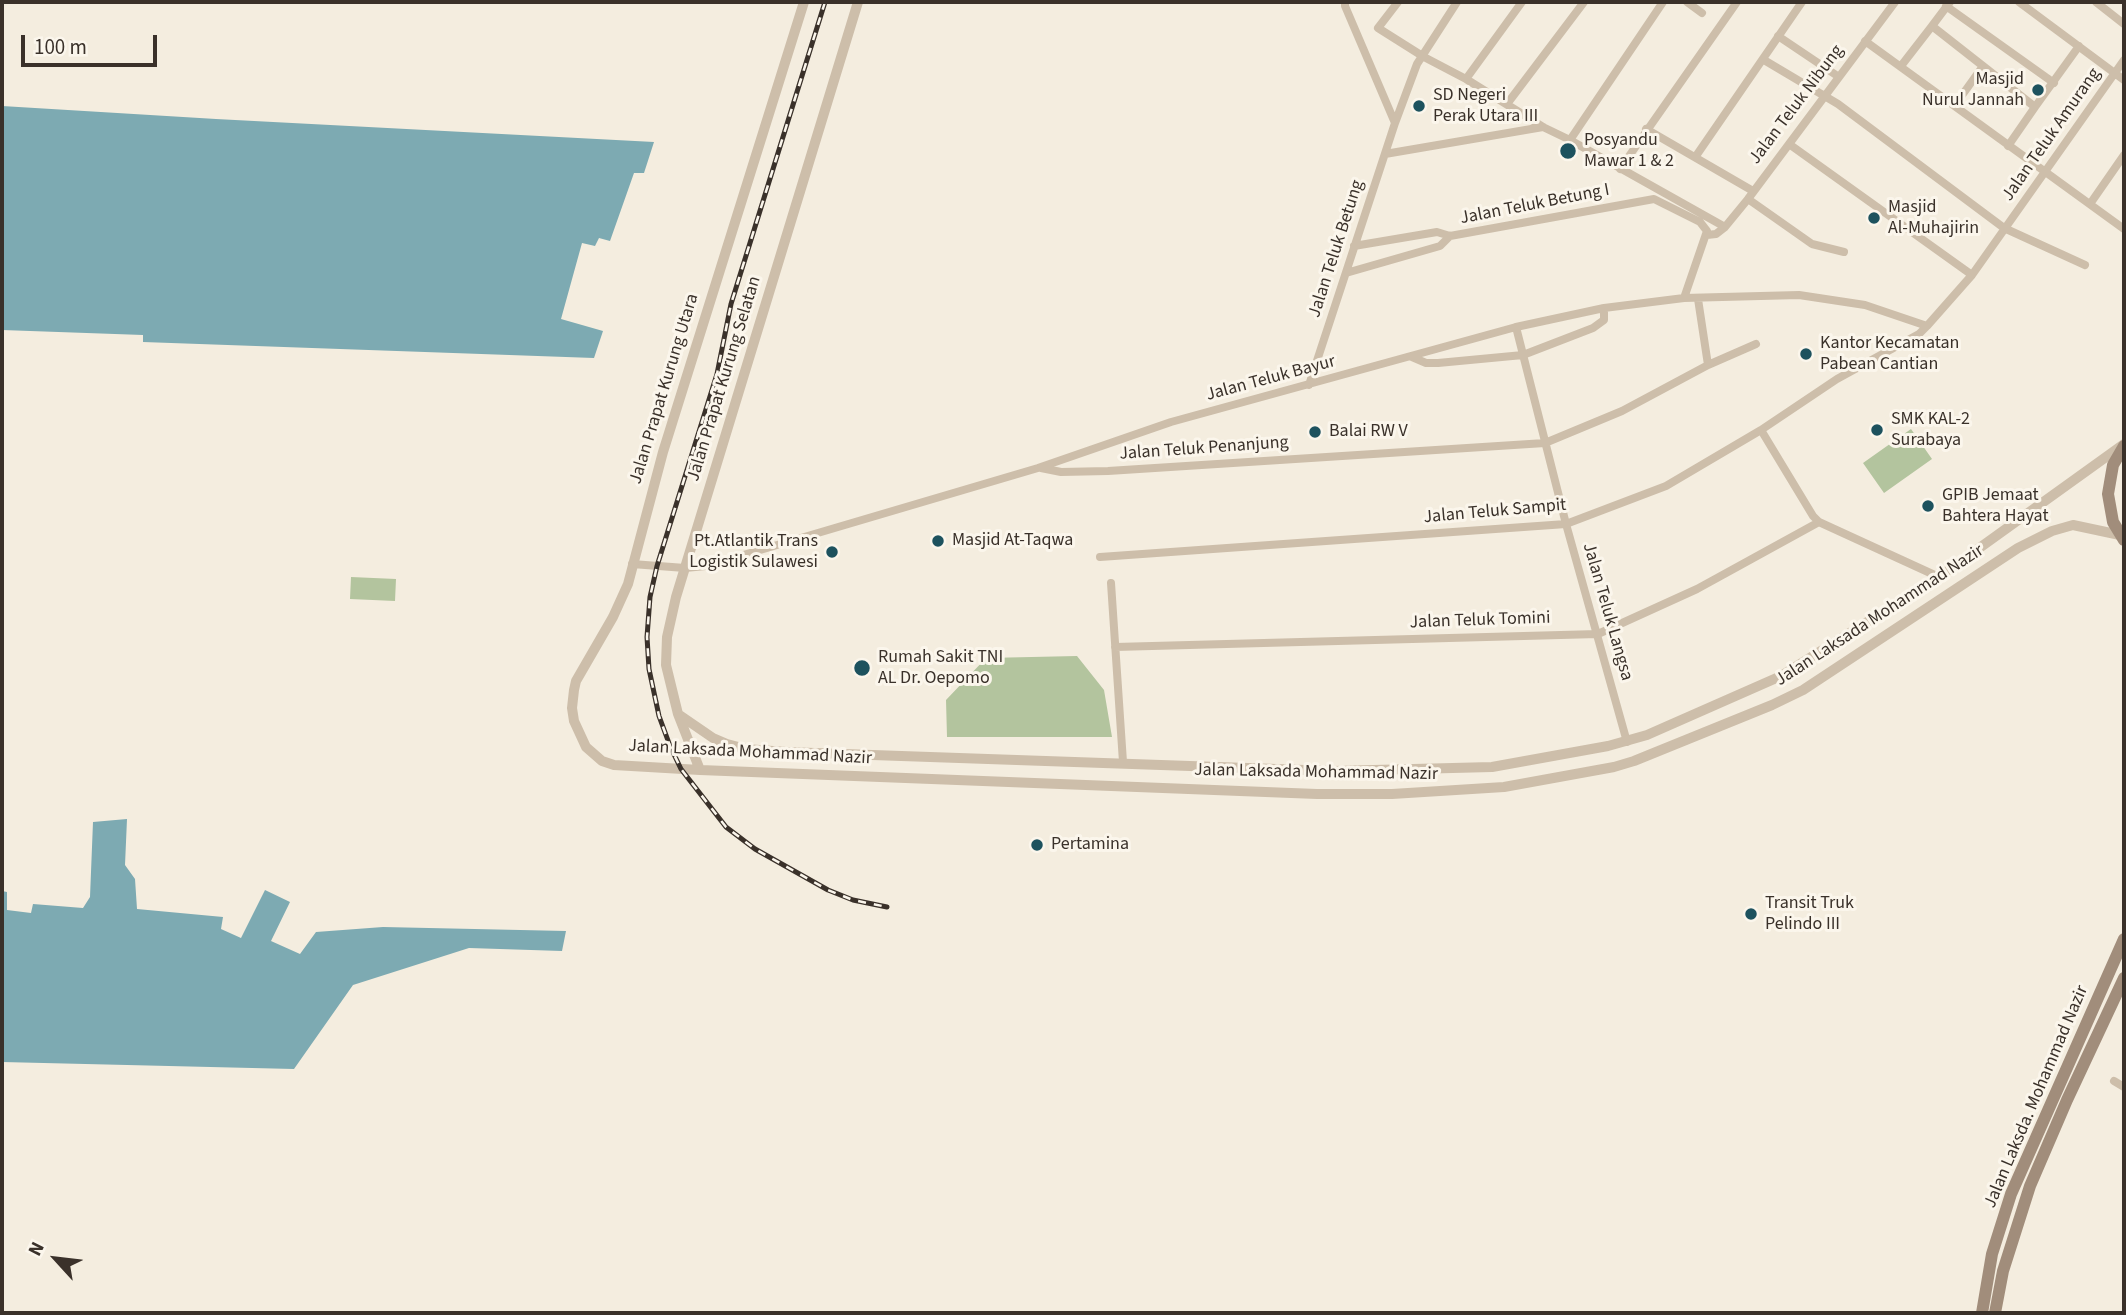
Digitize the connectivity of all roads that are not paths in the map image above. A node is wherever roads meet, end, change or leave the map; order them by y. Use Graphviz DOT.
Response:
graph roads {
  1 [pos="804,2"];
  2 [pos="858,2"];
  3 [pos="1345,2"];
  4 [pos="1398,2"];
  5 [pos="1457,2"];
  6 [pos="1522,2"];
  7 [pos="1584,2"];
  8 [pos="1663,2"];
  9 [pos="1686,2"];
  10 [pos="1737,2"];
  11 [pos="1802,2"];
  12 [pos="1895,2"];
  13 [pos="2019,2"];
  14 [pos="2096,2"];
  15 [pos="1948,4"];
  16 [pos="1702,13"];
  17 [pos="2124,24"];
  18 [pos="1932,26"];
  19 [pos="1778,36"];
  20 [pos="1865,41"];
  21 [pos="2079,46"];
  22 [pos="1422,56"];
  23 [pos="1764,60"];
  24 [pos="2124,60"];
  25 [pos="1901,66"];
  26 [pos="1983,66"];
  27 [pos="2115,73"];
  28 [pos="1839,77"];
  29 [pos="1466,79"];
  30 [pos="2124,80"];
  31 [pos="2054,83"];
  32 [pos="1824,97"];
  33 [pos="1507,104"];
  34 [pos="1955,106"];
  35 [pos="2035,107"];
  36 [pos="1395,123"];
  37 [pos="1543,128"];
  38 [pos="1646,129"];
  39 [pos="1570,140"];
  40 [pos="1788,144"];
  41 [pos="2008,146"];
  42 [pos="1385,154"];
  43 [pos="2124,155"];
  44 [pos="1696,156"];
  45 [pos="1620,169"];
  46 [pos="2047,172"];
  47 [pos="1750,195"];
  48 [pos="2090,204"];
  49 [pos="1725,227"];
  50 [pos="2004,228"];
  51 [pos="2124,229"];
  52 [pos="1707,235"];
  53 [pos="1450,236"];
  54 [pos="1354,246"];
  55 [pos="1844,252"];
  56 [pos="2085,265"];
  57 [pos="1346,274"];
  58 [pos="1972,275"];
  59 [pos="1684,298"];
  60 [pos="1698,299"];
  61 [pos="1604,308"];
  62 [pos="1517,327"];
  63 [pos="1927,327"];
  64 [pos="1756,344"];
  65 [pos="1523,355"];
  66 [pos="1411,356"];
  67 [pos="1708,365"];
  68 [pos="1309,385"];
  69 [pos="1761,430"];
  70 [pos="1545,443"];
  71 [pos="2124,445"];
  72 [pos="1038,468"];
  73 [pos="1819,522"];
  74 [pos="1566,524"];
  75 [pos="2122,538"];
  76 [pos="1100,557"];
  77 [pos="632,564"];
  78 [pos="685,568"];
  79 [pos="1939,577"];
  80 [pos="1111,583"];
  81 [pos="1598,634"];
  82 [pos="1115,647"];
  83 [pos="678,714"];
  84 [pos="1627,742"];
  85 [pos="1123,762"];
  86 [pos="614,765"];
  87 [pos="700,770"];
  88 [pos="2124,939"];
  89 [pos="2124,978"];
  90 [pos="2114,1081"];
  91 [pos="2124,1087"];
  92 [pos="1982,1313"];
  93 [pos="1995,1313"];
  1 -- 77 [label="street, Jalan Prapat Kurung Utara"];
  2 -- 78 [label="street, Jalan Prapat Kurung Selatan"];
  3 -- 36 [label="street"];
  4 -- 22 [label="street"];
  5 -- 22 [label="street, Jalan Teluk Betung"];
  6 -- 29 [label="street"];
  7 -- 33 [label="street"];
  8 -- 39 [label="street"];
  9 -- 16 [label="street"];
  10 -- 38 [label="street"];
  11 -- 19 [label="street"];
  12 -- 20 [label="street, Jalan Teluk Nibung"];
  13 -- 21 [label="street"];
  14 -- 17 [label="street"];
  15 -- 18 [label="street"];
  15 -- 31 [label="street"];
  18 -- 25 [label="street"];
  18 -- 26 [label="street"];
  19 -- 23 [label="street"];
  19 -- 28 [label="street"];
  20 -- 25 [label="street"];
  20 -- 28 [label="street, Jalan Teluk Nibung"];
  21 -- 27 [label="street"];
  21 -- 31 [label="street"];
  22 -- 29 [label="street"];
  22 -- 36 [label="street, Jalan Teluk Betung"];
  23 -- 32 [label="street"];
  23 -- 44 [label="street"];
  24 -- 27 [label="street, Jalan Teluk Amurang"];
  25 -- 34 [label="street"];
  26 -- 34 [label="street"];
  26 -- 35 [label="street"];
  27 -- 30 [label="street"];
  27 -- 46 [label="street, Jalan Teluk Amurang"];
  28 -- 32 [label="street, Jalan Teluk Nibung"];
  29 -- 33 [label="street"];
  31 -- 35 [label="street"];
  32 -- 40 [label="street, Jalan Teluk Nibung"];
  32 -- 50 [label="street"];
  33 -- 37 [label="street"];
  34 -- 41 [label="street"];
  35 -- 41 [label="street"];
  36 -- 42 [label="street, Jalan Teluk Betung"];
  37 -- 39 [label="street"];
  37 -- 42 [label="street"];
  38 -- 44 [label="street"];
  38 -- 45 [label="street"];
  39 -- 45 [label="street"];
  40 -- 47 [label="street, Jalan Teluk Nibung"];
  40 -- 58 [label="street"];
  41 -- 46 [label="street"];
  42 -- 54 [label="street, Jalan Teluk Betung"];
  43 -- 48 [label="street"];
  44 -- 47 [label="street"];
  45 -- 49 [label="street"];
  46 -- 48 [label="street"];
  46 -- 50 [label="street, Jalan Teluk Amurang"];
  47 -- 49 [label="street, Jalan Teluk Nibung"];
  47 -- 55 [label="street"];
  48 -- 51 [label="street"];
  49 -- 52 [label="street"];
  50 -- 56 [label="street"];
  50 -- 58 [label="street, Jalan Teluk Amurang"];
  52 -- 53 [label="street, Jalan Teluk Betung I"];
  52 -- 59 [label="street"];
  53 -- 54 [label="street, Jalan Teluk Betung I"];
  53 -- 57 [label="street"];
  54 -- 57 [label="street, Jalan Teluk Betung"];
  57 -- 68 [label="street, Jalan Teluk Betung"];
  58 -- 63 [label="street, Jalan Teluk Amurang"];
  59 -- 60 [label="street, Jalan Teluk Bayur"];
  59 -- 61 [label="street, Jalan Teluk Bayur"];
  60 -- 63 [label="street, Jalan Teluk Bayur"];
  60 -- 67 [label="street"];
  61 -- 62 [label="street, Jalan Teluk Bayur"];
  61 -- 65 [label="street"];
  62 -- 65 [label="street, Jalan Teluk Langsa"];
  62 -- 66 [label="street, Jalan Teluk Bayur"];
  63 -- 69 [label="street, Jalan Teluk Sampit"];
  64 -- 67 [label="street, Jalan Teluk Penanjung"];
  65 -- 66 [label="street"];
  65 -- 70 [label="street, Jalan Teluk Langsa"];
  66 -- 68 [label="street, Jalan Teluk Bayur"];
  67 -- 70 [label="street, Jalan Teluk Penanjung"];
  68 -- 72 [label="street, Jalan Teluk Bayur"];
  69 -- 73 [label="street"];
  69 -- 74 [label="street, Jalan Teluk Sampit"];
  70 -- 72 [label="street, Jalan Teluk Penanjung"];
  70 -- 74 [label="street, Jalan Teluk Langsa"];
  71 -- 75 [label="main road"];
  71 -- 79 [label="street, Jalan Laksada Mohammad Nazir"];
  72 -- 78 [label="street, Jalan Teluk Bayur"];
  73 -- 79 [label="street"];
  73 -- 81 [label="street, Jalan Teluk Tomini"];
  74 -- 76 [label="street, Jalan Teluk Sampit"];
  74 -- 81 [label="street, Jalan Teluk Langsa"];
  75 -- 87 [label="street, Jalan Laksada Mohammad Nazir"];
  77 -- 78 [label="street, Jalan Teluk Bayur"];
  77 -- 86 [label="street, Jalan Prapat Kurung Utara"];
  78 -- 83 [label="street, Jalan Prapat Kurung Selatan"];
  79 -- 84 [label="street, Jalan Laksada Mohammad Nazir"];
  80 -- 82 [label="street"];
  81 -- 82 [label="street, Jalan Teluk Tomini"];
  81 -- 84 [label="street, Jalan Teluk Langsa"];
  82 -- 85 [label="street"];
  83 -- 85 [label="street, Jalan Laksada Mohammad Nazir"];
  83 -- 87 [label="street, Jalan Prapat Kurung Selatan"];
  84 -- 85 [label="street, Jalan Laksada Mohammad Nazir"];
  86 -- 87 [label="street, Jalan Laksada Mohammad Nazir"];
  88 -- 92 [label="main road, Jalan Laksda. Mohammad Nazir"];
  89 -- 93 [label="main road, Jalan Laksda. Mohammad Nazir"];
  90 -- 91 [label="street"];
}
